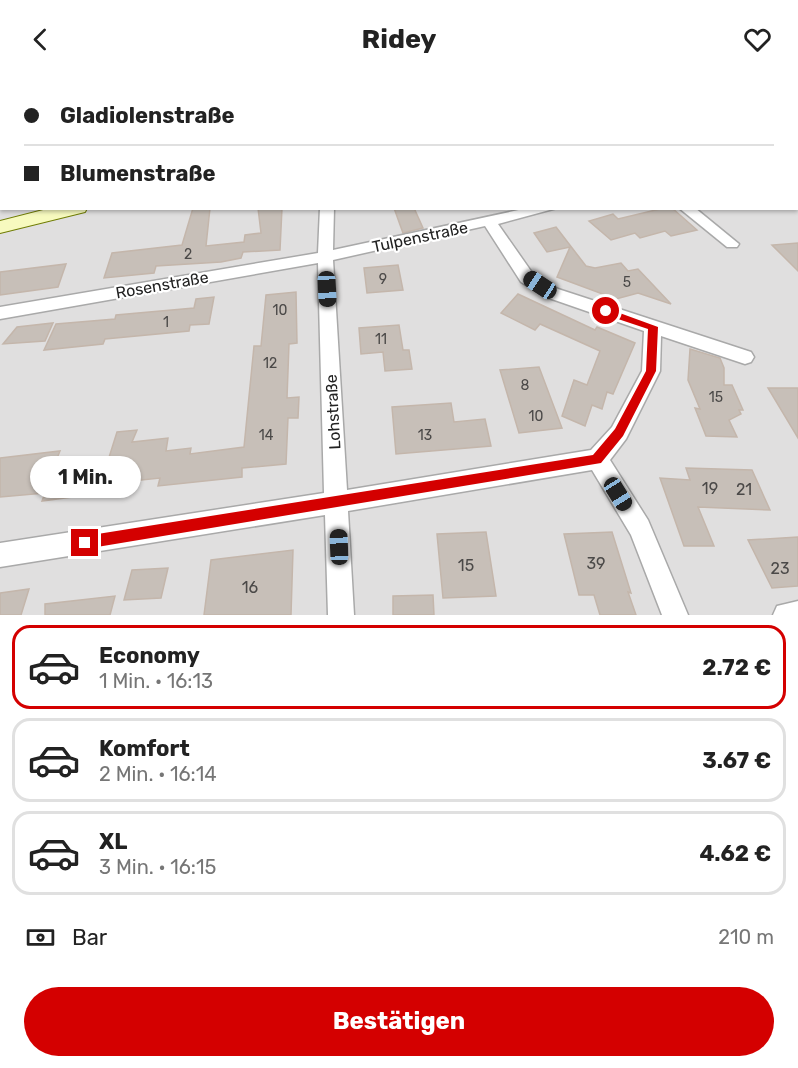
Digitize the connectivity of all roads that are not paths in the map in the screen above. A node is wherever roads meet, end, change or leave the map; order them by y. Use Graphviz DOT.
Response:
graph roads {
  1 [pos="70,210"];
  2 [pos="327,210"];
  3 [pos="541,210"];
  4 [pos="689,210"];
  5 [pos="489,221"];
  6 [pos="0,227"];
  7 [pos="732,244"];
  8 [pos="325,257"];
  9 [pos="0,313"];
  10 [pos="653,327"];
  11 [pos="745,357"];
  12 [pos="597,459"];
  13 [pos="338,503"];
  14 [pos="0,555"];
  15 [pos="798,614"];
  16 [pos="341,615"];
  17 [pos="675,615"];
  18 [pos="786,615"];
  1 -- 6 [label="main road"];
  2 -- 8 [label="street, Lohstraße"];
  3 -- 5 [label="street, Tulpenstraße"];
  4 -- 7 [label="street"];
  5 -- 8 [label="street, Tulpenstraße"];
  5 -- 10 [label="street"];
  8 -- 9 [label="street, Rosenstraße"];
  8 -- 13 [label="street, Lohstraße"];
  10 -- 11 [label="street"];
  10 -- 12 [label="street"];
  12 -- 13 [label="street"];
  12 -- 17 [label="street"];
  13 -- 14 [label="street"];
  13 -- 16 [label="street, Lohstraße"];
  15 -- 18 [label="street"];
}
